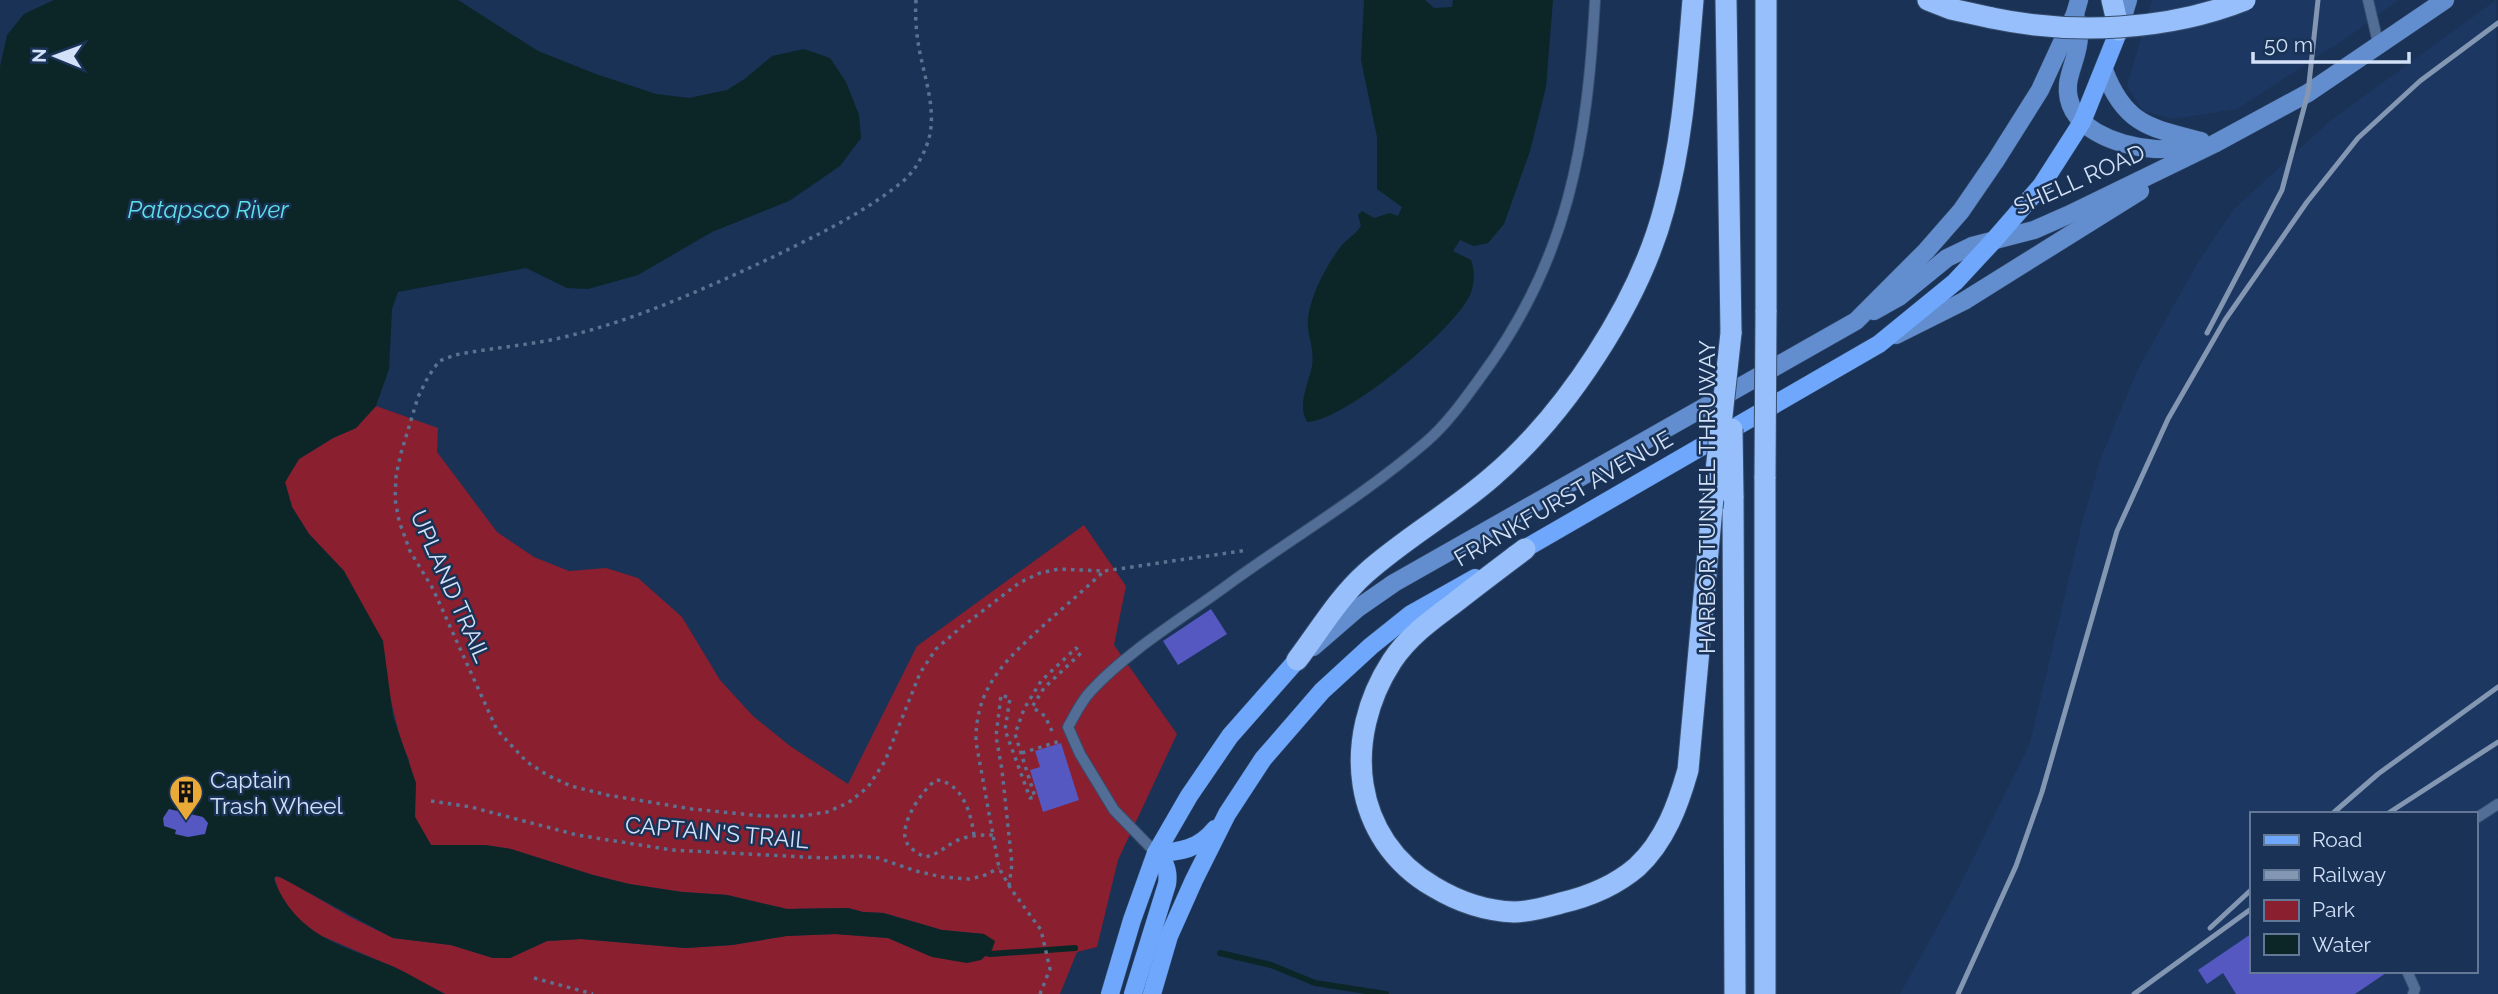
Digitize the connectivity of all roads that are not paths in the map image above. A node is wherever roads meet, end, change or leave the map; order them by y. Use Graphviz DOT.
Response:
graph roads {
  1 [pos="1595,0"];
  2 [pos="1693,0"];
  3 [pos="1726,0"];
  4 [pos="1766,0"];
  5 [pos="1927,0"];
  6 [pos="2112,0"];
  7 [pos="2127,0"];
  8 [pos="2245,0"];
  9 [pos="2368,0"];
  10 [pos="2445,0"];
  11 [pos="2077,7"];
  12 [pos="2119,30"];
  13 [pos="2379,47"];
  14 [pos="2104,70"];
  15 [pos="2082,122"];
  16 [pos="2214,144"];
  17 [pos="1995,239"];
  18 [pos="1856,321"];
  19 [pos="1731,333"];
  20 [pos="1879,344"];
  21 [pos="1525,549"];
  22 [pos="1297,660"];
  23 [pos="2498,804"];
  24 [pos="1227,814"];
  25 [pos="2477,818"];
  26 [pos="1156,853"];
  27 [pos="2408,973"];
  28 [pos="1110,994"];
  29 [pos="1133,994"];
  30 [pos="1152,994"];
  31 [pos="1735,994"];
  32 [pos="1765,994"];
  33 [pos="2413,994"];
  1 -- 26 [label="lane"];
  2 -- 22 [label="highway"];
  3 -- 19 [label="highway, HARBOR TUNNEL THRUWAY"];
  4 -- 32 [label="highway, bridge"];
  5 -- 8 [label="highway, bridge"];
  6 -- 12 [label="highway"];
  7 -- 12 [label="main road, FRANKFURST AVENUE"];
  9 -- 13 [label="lane"];
  10 -- 13 [label="main road, SHELL ROAD"];
  11 -- 15 [label="main road"];
  11 -- 18 [label="main road, FRANKFURST AVENUE"];
  12 -- 14 [label="main road, FRANKFURST AVENUE"];
  13 -- 16 [label="main road, SHELL ROAD"];
  14 -- 15 [label="main road, FRANKFURST AVENUE"];
  14 -- 16 [label="main road"];
  15 -- 16 [label="main road"];
  15 -- 17 [label="main road, FRANKFURST AVENUE"];
  16 -- 17 [label="main road, SHELL ROAD"];
  16 -- 20 [label="main road, SHELL ROAD"];
  17 -- 18 [label="main road, SHELL ROAD"];
  17 -- 20 [label="main road, FRANKFURST AVENUE"];
  18 -- 22 [label="main road, FRANKFURST AVENUE"];
  19 -- 21 [label="highway, bridge"];
  19 -- 31 [label="highway, HARBOR TUNNEL THRUWAY, bridge"];
  20 -- 21 [label="main road, FRANKFURST AVENUE"];
  21 -- 24 [label="main road, FRANKFURST AVENUE"];
  22 -- 26 [label="main road, FRANKFURST AVENUE"];
  23 -- 25 [label="lane"];
  24 -- 26 [label="main road"];
  24 -- 30 [label="main road, FRANKFURST AVENUE"];
  26 -- 28 [label="main road, FRANKFURST AVENUE"];
  26 -- 29 [label="main road"];
  27 -- 33 [label="lane"];
}
